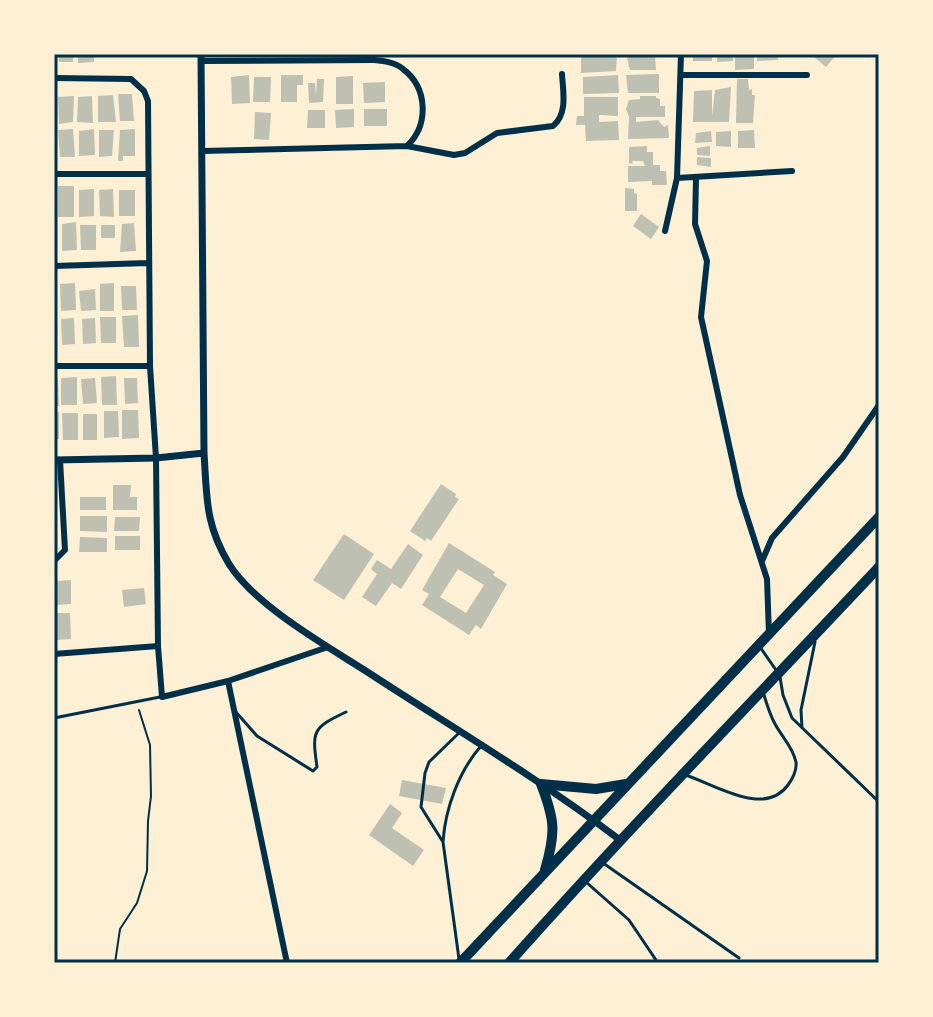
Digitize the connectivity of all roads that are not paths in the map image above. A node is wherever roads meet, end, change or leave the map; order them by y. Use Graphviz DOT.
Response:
graph roads {
  1 [pos="681,54"];
  2 [pos="201,57"];
  3 [pos="562,74"];
  4 [pos="682,75"];
  5 [pos="807,75"];
  6 [pos="54,78"];
  7 [pos="407,146"];
  8 [pos="202,151"];
  9 [pos="792,171"];
  10 [pos="54,174"];
  11 [pos="147,174"];
  12 [pos="677,178"];
  13 [pos="696,178"];
  14 [pos="665,231"];
  15 [pos="148,263"];
  16 [pos="54,266"];
  17 [pos="54,366"];
  18 [pos="150,366"];
  19 [pos="879,405"];
  20 [pos="204,453"];
  21 [pos="156,458"];
  22 [pos="57,460"];
  23 [pos="879,517"];
  24 [pos="54,561"];
  25 [pos="762,561"];
  26 [pos="879,567"];
  27 [pos="817,634"];
  28 [pos="769,635"];
  29 [pos="158,646"];
  30 [pos="759,646"];
  31 [pos="328,647"];
  32 [pos="54,654"];
  33 [pos="780,675"];
  34 [pos="228,681"];
  35 [pos="763,691"];
  36 [pos="162,697"];
  37 [pos="232,709"];
  38 [pos="346,712"];
  39 [pos="54,718"];
  40 [pos="802,728"];
  41 [pos="460,732"];
  42 [pos="481,746"];
  43 [pos="683,774"];
  44 [pos="541,784"];
  45 [pos="626,784"];
  46 [pos="879,802"];
  47 [pos="593,819"];
  48 [pos="620,840"];
  49 [pos="443,842"];
  50 [pos="599,861"];
  51 [pos="545,872"];
  52 [pos="583,879"];
  53 [pos="739,958"];
  54 [pos="287,963"];
  55 [pos="459,963"];
  56 [pos="509,963"];
  57 [pos="658,963"];
  1 -- 4 [label="street"];
  2 -- 7 [label="street"];
  2 -- 8 [label="street"];
  3 -- 7 [label="street"];
  4 -- 5 [label="street"];
  4 -- 12 [label="street"];
  6 -- 11 [label="street"];
  7 -- 8 [label="street"];
  8 -- 20 [label="street"];
  9 -- 13 [label="street"];
  10 -- 11 [label="street"];
  11 -- 15 [label="street"];
  12 -- 13 [label="street"];
  12 -- 14 [label="street"];
  13 -- 25 [label="street"];
  15 -- 16 [label="street"];
  15 -- 18 [label="street"];
  17 -- 18 [label="street"];
  18 -- 21 [label="street"];
  19 -- 25 [label="street"];
  20 -- 21 [label="street"];
  20 -- 31 [label="street"];
  21 -- 22 [label="street"];
  21 -- 29 [label="street"];
  22 -- 24 [label="street"];
  23 -- 28 [label="highway"];
  25 -- 28 [label="street"];
  26 -- 27 [label="highway"];
  27 -- 33 [label="highway"];
  27 -- 40 [label="lane"];
  28 -- 30 [label="highway"];
  29 -- 32 [label="street"];
  29 -- 36 [label="street"];
  30 -- 33 [label="lane"];
  30 -- 45 [label="highway"];
  31 -- 34 [label="street"];
  31 -- 41 [label="street"];
  33 -- 35 [label="highway"];
  33 -- 40 [label="lane"];
  34 -- 36 [label="street"];
  34 -- 37 [label="street"];
  35 -- 43 [label="highway"];
  35 -- 43 [label="lane"];
  36 -- 39 [label="lane"];
  37 -- 38 [label="lane"];
  37 -- 54 [label="street"];
  40 -- 46 [label="lane"];
  41 -- 42 [label="street"];
  41 -- 49 [label="lane"];
  42 -- 44 [label="street"];
  42 -- 49 [label="lane"];
  43 -- 48 [label="highway"];
  44 -- 45 [label="highway"];
  44 -- 47 [label="street"];
  44 -- 51 [label="highway"];
  45 -- 47 [label="highway"];
  47 -- 48 [label="street"];
  47 -- 51 [label="highway"];
  48 -- 50 [label="highway"];
  49 -- 55 [label="lane"];
  50 -- 52 [label="highway"];
  50 -- 53 [label="lane"];
  51 -- 55 [label="highway"];
  52 -- 56 [label="highway"];
  52 -- 57 [label="lane"];
}
